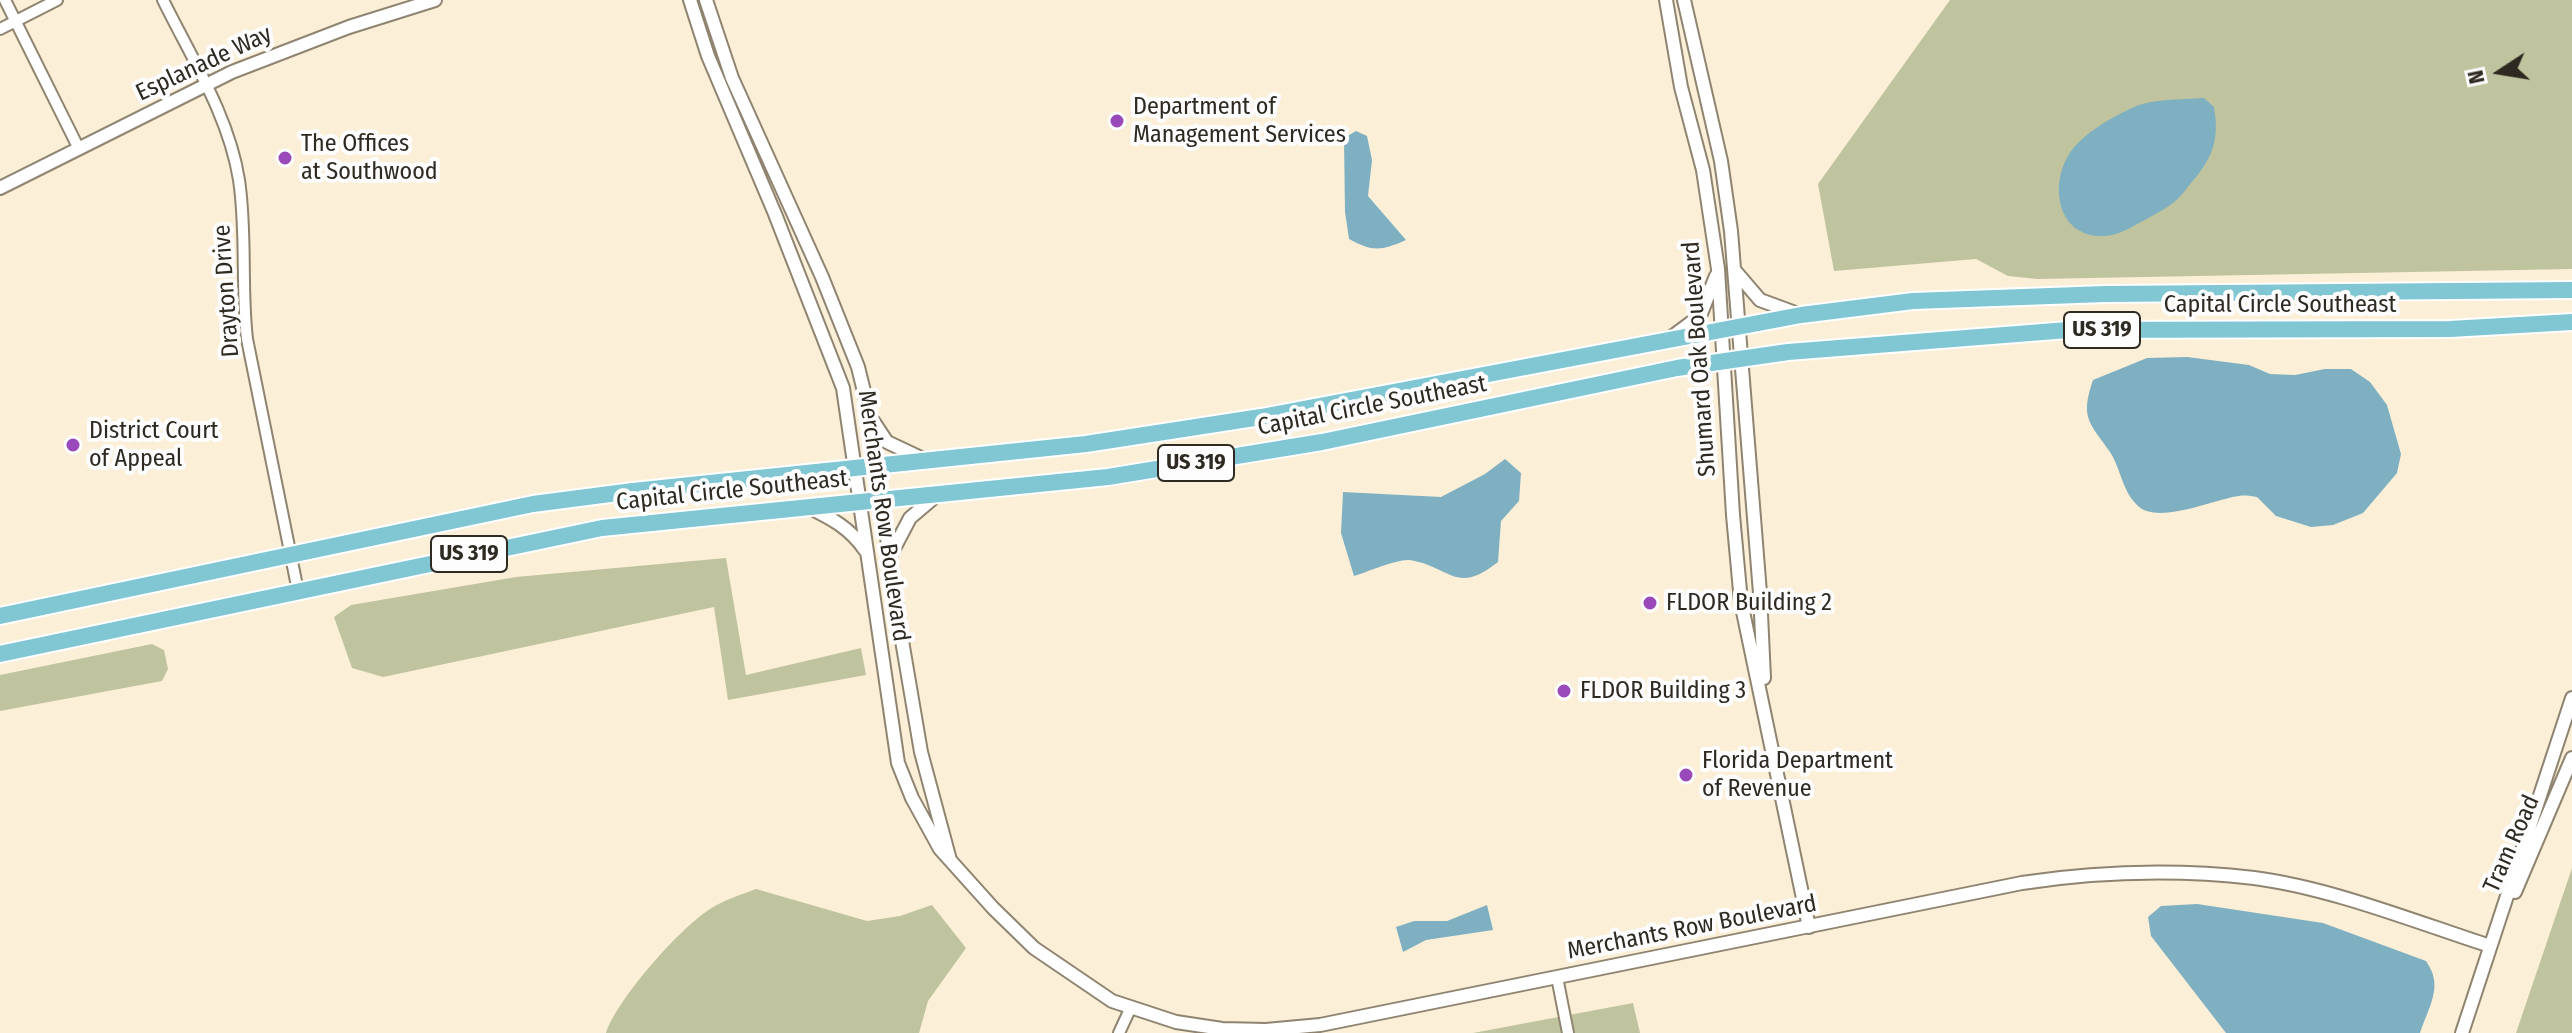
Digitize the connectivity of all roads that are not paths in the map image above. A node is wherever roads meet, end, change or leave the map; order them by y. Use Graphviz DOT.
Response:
graph roads {
  1 [pos="5,0"];
  2 [pos="57,0"];
  3 [pos="163,0"];
  4 [pos="435,0"];
  5 [pos="690,0"];
  6 [pos="706,0"];
  7 [pos="1666,0"];
  8 [pos="1684,0"];
  9 [pos="16,21"];
  10 [pos="0,29"];
  11 [pos="1703,81"];
  12 [pos="206,85"];
  13 [pos="1681,87"];
  14 [pos="79,149"];
  15 [pos="0,188"];
  16 [pos="812,256"];
  17 [pos="795,264"];
  18 [pos="1718,269"];
  19 [pos="1735,271"];
  20 [pos="2572,290"];
  21 [pos="1801,315"];
  22 [pos="2572,322"];
  23 [pos="1730,330"];
  24 [pos="1666,340"];
  25 [pos="1731,358"];
  26 [pos="870,416"];
  27 [pos="926,460"];
  28 [pos="877,465"];
  29 [pos="856,468"];
  30 [pos="937,495"];
  31 [pos="882,500"];
  32 [pos="860,502"];
  33 [pos="808,507"];
  34 [pos="292,553"];
  35 [pos="866,553"];
  36 [pos="890,556"];
  37 [pos="298,591"];
  38 [pos="0,616"];
  39 [pos="0,654"];
  40 [pos="2572,698"];
  41 [pos="1765,717"];
  42 [pos="2572,758"];
  43 [pos="950,860"];
  44 [pos="1809,927"];
  45 [pos="2490,946"];
  46 [pos="1557,977"];
  47 [pos="1131,1007"];
  48 [pos="1119,1033"];
  49 [pos="1568,1033"];
  50 [pos="2462,1033"];
  1 -- 9 [label="street"];
  2 -- 9 [label="street"];
  3 -- 12 [label="street, Drayton Drive"];
  4 -- 12 [label="street, Esplanade Way"];
  5 -- 17 [label="street, Merchants Row Boulevard"];
  6 -- 16 [label="street, Merchants Row Boulevard"];
  7 -- 13 [label="street, Shumard Oak Boulevard"];
  8 -- 11 [label="street, Shumard Oak Boulevard"];
  9 -- 10 [label="street"];
  9 -- 14 [label="street"];
  11 -- 13 [label="street"];
  11 -- 19 [label="street, Shumard Oak Boulevard"];
  12 -- 14 [label="street, Esplanade Way"];
  12 -- 34 [label="street, Drayton Drive"];
  13 -- 18 [label="street, Shumard Oak Boulevard"];
  14 -- 15 [label="street, Esplanade Way"];
  16 -- 17 [label="street"];
  16 -- 26 [label="street, Merchants Row Boulevard"];
  17 -- 29 [label="street, Merchants Row Boulevard"];
  18 -- 23 [label="street, Shumard Oak Boulevard"];
  18 -- 24 [label="street"];
  19 -- 21 [label="street"];
  19 -- 23 [label="street, Shumard Oak Boulevard"];
  20 -- 21 [label="main road, Capital Circle Southeast / US 319"];
  21 -- 23 [label="main road, Capital Circle Southeast / US 319"];
  22 -- 25 [label="main road, Capital Circle Southeast / US 319"];
  23 -- 24 [label="main road, Capital Circle Southeast / US 319"];
  23 -- 25 [label="street, Shumard Oak Boulevard"];
  24 -- 27 [label="main road, Capital Circle Southeast / US 319"];
  25 -- 30 [label="main road, Capital Circle Southeast / US 319"];
  25 -- 41 [label="street, Shumard Oak Boulevard"];
  25 -- 41 [label="street, Shumard Oak Boulevard"];
  26 -- 27 [label="street"];
  26 -- 28 [label="street, Merchants Row Boulevard"];
  27 -- 28 [label="main road, Capital Circle Southeast / US 319"];
  28 -- 29 [label="main road, Capital Circle Southeast / US 319"];
  28 -- 31 [label="street, Merchants Row Boulevard"];
  29 -- 32 [label="street, Merchants Row Boulevard"];
  29 -- 34 [label="main road, Capital Circle Southeast / US 319"];
  30 -- 31 [label="main road, Capital Circle Southeast / US 319"];
  30 -- 36 [label="street"];
  31 -- 32 [label="main road, Capital Circle Southeast / US 319"];
  31 -- 36 [label="street, Merchants Row Boulevard"];
  32 -- 33 [label="main road, Capital Circle Southeast / US 319"];
  32 -- 35 [label="street, Merchants Row Boulevard"];
  33 -- 35 [label="street"];
  33 -- 37 [label="main road, Capital Circle Southeast / US 319"];
  34 -- 37 [label="street, Drayton Drive"];
  34 -- 38 [label="main road, Capital Circle Southeast / US 319"];
  35 -- 43 [label="street, Merchants Row Boulevard"];
  36 -- 43 [label="street, Merchants Row Boulevard"];
  37 -- 39 [label="main road, Capital Circle Southeast / US 319"];
  40 -- 45 [label="street"];
  41 -- 44 [label="street, Shumard Oak Boulevard"];
  42 -- 45 [label="street, Tram Road"];
  43 -- 47 [label="street, Merchants Row Boulevard"];
  44 -- 45 [label="street, Merchants Row Boulevard"];
  44 -- 46 [label="street, Merchants Row Boulevard"];
  45 -- 50 [label="street"];
  46 -- 47 [label="street, Merchants Row Boulevard"];
  46 -- 49 [label="street"];
  47 -- 48 [label="street"];
}
